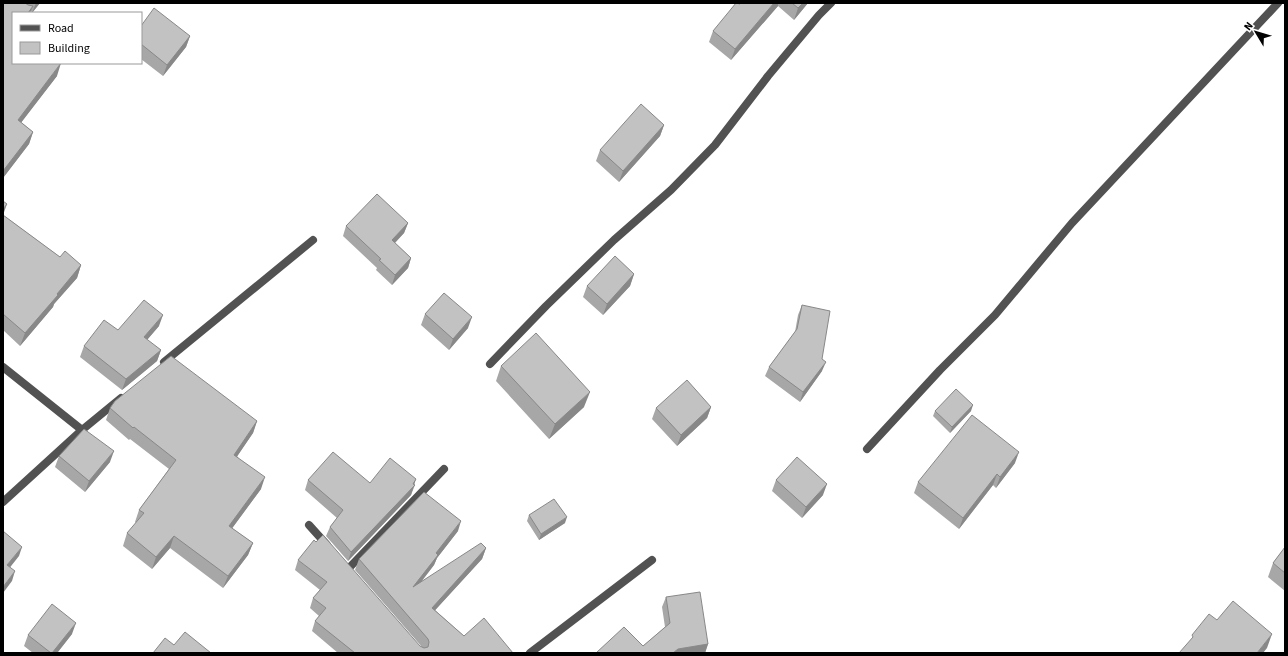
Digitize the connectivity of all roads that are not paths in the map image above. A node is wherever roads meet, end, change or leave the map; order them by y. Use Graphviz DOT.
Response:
graph roads {
  1 [pos="831,3"];
  2 [pos="1278,3"];
  3 [pos="313,240"];
  4 [pos="490,364"];
  5 [pos="3,367"];
  6 [pos="155,370"];
  7 [pos="124,395"];
  8 [pos="82,430"];
  9 [pos="867,449"];
  10 [pos="444,469"];
  11 [pos="3,502"];
  12 [pos="309,525"];
  13 [pos="333,552"];
  14 [pos="652,560"];
  15 [pos="348,569"];
  16 [pos="530,653"];
  1 -- 4 [label="street"];
  2 -- 9 [label="street"];
  3 -- 6 [label="street"];
  5 -- 8 [label="street"];
  7 -- 8 [label="street"];
  8 -- 11 [label="street"];
  10 -- 15 [label="street"];
  12 -- 13 [label="street"];
  14 -- 16 [label="street"];
}
